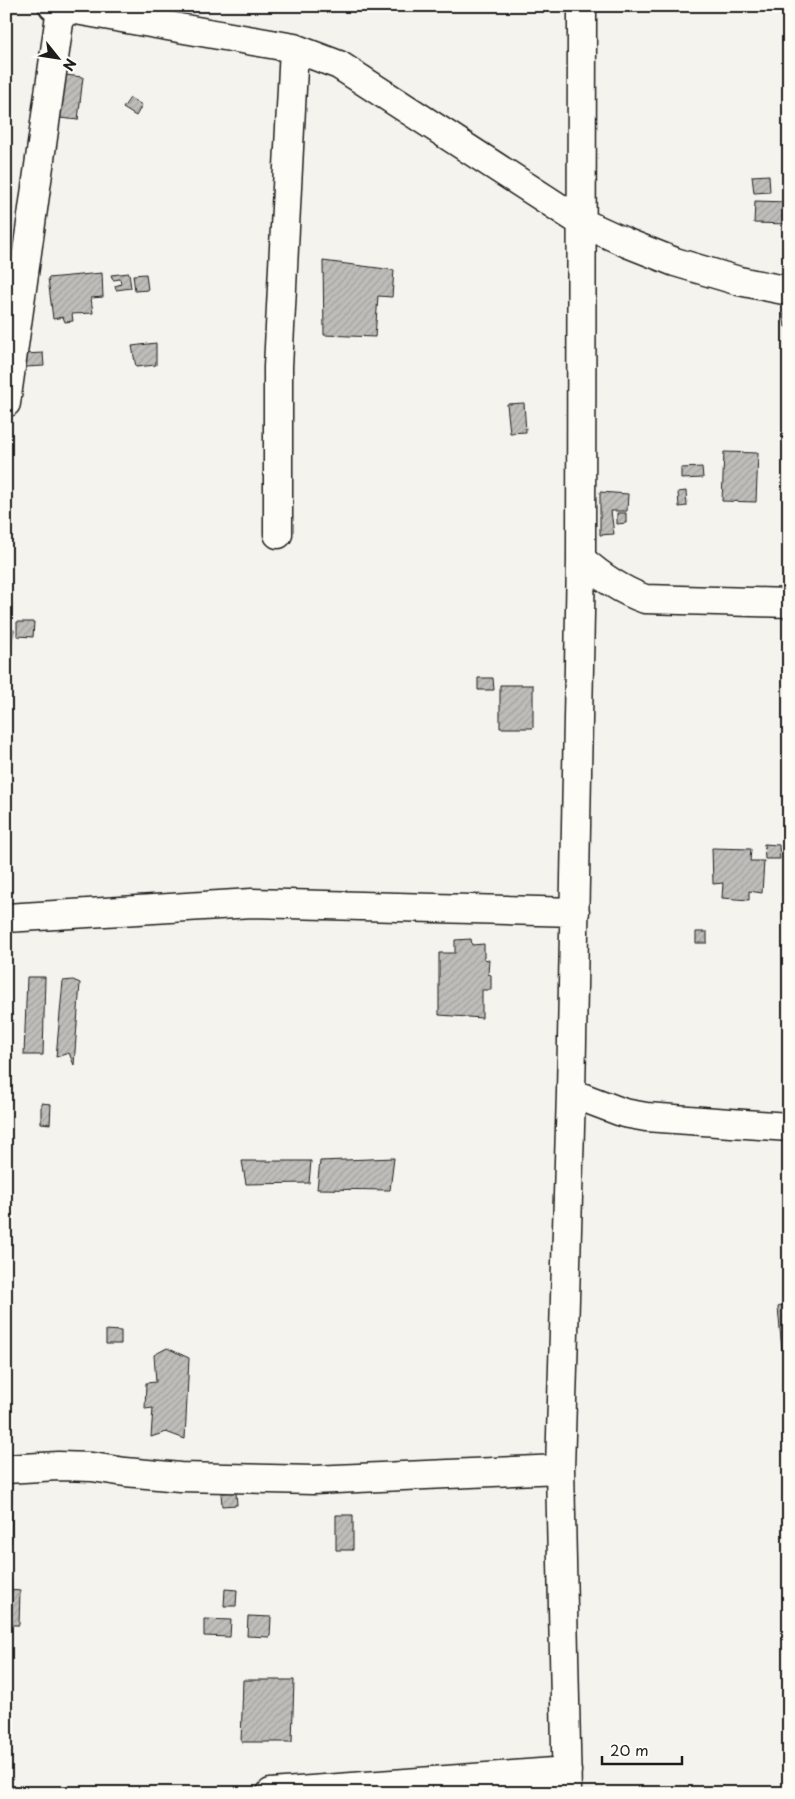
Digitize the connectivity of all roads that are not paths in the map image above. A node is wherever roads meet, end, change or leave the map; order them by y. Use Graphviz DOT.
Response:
graph roads {
  1 [pos="582,6"];
  2 [pos="57,7"];
  3 [pos="294,48"];
  4 [pos="581,222"];
  5 [pos="789,291"];
  6 [pos="10,350"];
  7 [pos="6,403"];
  8 [pos="278,534"];
  9 [pos="581,560"];
  10 [pos="789,603"];
  11 [pos="575,912"];
  12 [pos="6,918"];
  13 [pos="571,1093"];
  14 [pos="789,1127"];
  15 [pos="6,1469"];
  16 [pos="560,1469"];
  17 [pos="567,1782"];
  18 [pos="271,1793"];
  1 -- 4 [label="street"];
  2 -- 3 [label="street"];
  2 -- 6 [label="street"];
  3 -- 4 [label="street"];
  3 -- 8 [label="street"];
  4 -- 5 [label="street"];
  4 -- 9 [label="street"];
  6 -- 7 [label="street"];
  9 -- 10 [label="street"];
  9 -- 11 [label="street"];
  11 -- 12 [label="street"];
  11 -- 13 [label="street"];
  13 -- 14 [label="street"];
  13 -- 16 [label="street"];
  15 -- 16 [label="street"];
  16 -- 17 [label="street"];
  17 -- 18 [label="street"];
}
